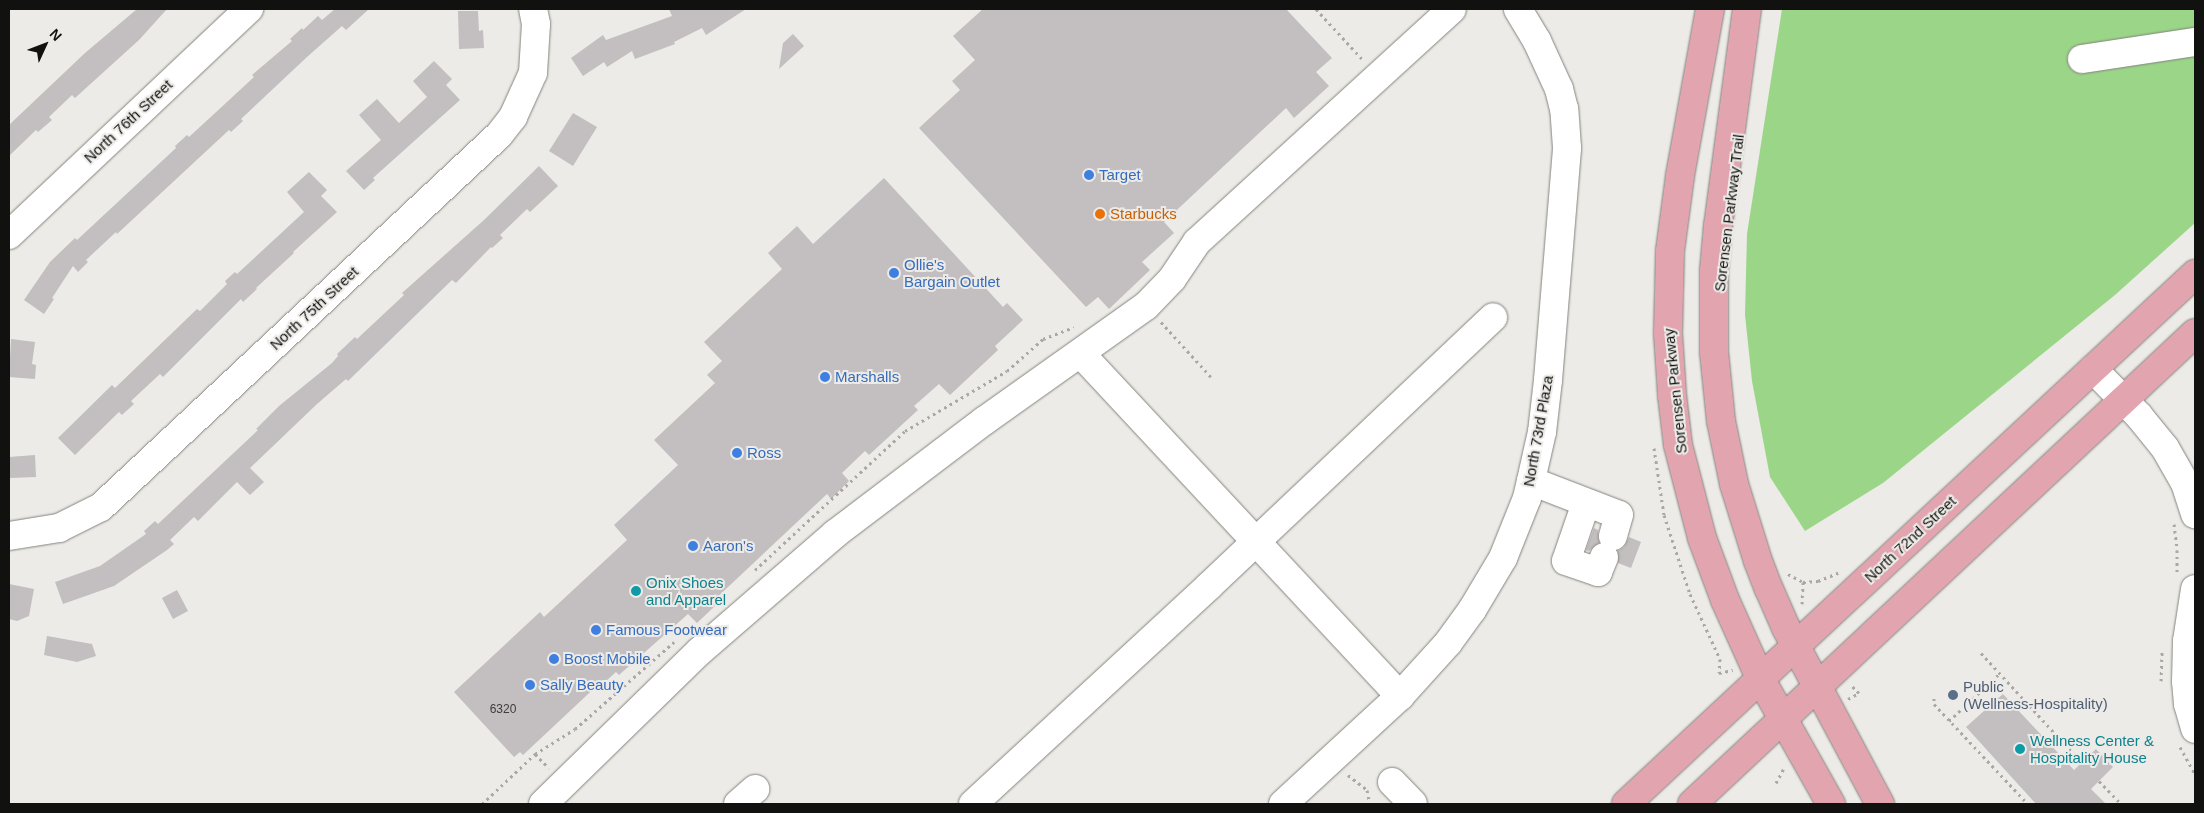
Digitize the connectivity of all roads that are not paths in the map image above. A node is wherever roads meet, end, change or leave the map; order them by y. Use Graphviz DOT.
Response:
graph roads {
  1 [pos="250,9"];
  2 [pos="534,9"];
  3 [pos="1452,9"];
  4 [pos="1518,9"];
  5 [pos="1710,9"];
  6 [pos="1747,9"];
  7 [pos="2195,42"];
  8 [pos="2082,59"];
  9 [pos="9,235"];
  10 [pos="2195,274"];
  11 [pos="1493,317"];
  12 [pos="2195,334"];
  13 [pos="1081,354"];
  14 [pos="2094,369"];
  15 [pos="2125,402"];
  16 [pos="1531,481"];
  17 [pos="1586,503"];
  18 [pos="2184,514"];
  19 [pos="9,536"];
  20 [pos="1255,543"];
  21 [pos="2185,585"];
  22 [pos="2175,644"];
  23 [pos="1795,645"];
  24 [pos="2195,674"];
  25 [pos="1760,678"];
  26 [pos="1818,687"];
  27 [pos="1400,696"];
  28 [pos="1783,719"];
  29 [pos="2187,736"];
  30 [pos="1392,782"];
  31 [pos="544,804"];
  32 [pos="973,804"];
  33 [pos="1283,804"];
  34 [pos="1413,804"];
  35 [pos="1626,804"];
  36 [pos="1692,804"];
  37 [pos="1831,804"];
  38 [pos="1880,804"];
  1 -- 9 [label="street, North 76th Street"];
  2 -- 19 [label="street, North 75th Street"];
  3 -- 13 [label="street"];
  4 -- 16 [label="street, North 73rd Plaza"];
  5 -- 25 [label="main road, Sorensen Parkway"];
  6 -- 23 [label="main road"];
  7 -- 8 [label="street"];
  10 -- 14 [label="main road, North 72nd Street"];
  11 -- 20 [label="street"];
  12 -- 15 [label="main road"];
  13 -- 20 [label="street"];
  13 -- 31 [label="street"];
  14 -- 15 [label="street"];
  14 -- 23 [label="main road, North 72nd Street"];
  15 -- 18 [label="street"];
  15 -- 26 [label="main road"];
  16 -- 17 [label="street"];
  16 -- 27 [label="street, North 73rd Plaza"];
  17 -- 17 [label="street"];
  20 -- 27 [label="street"];
  20 -- 32 [label="street"];
  21 -- 22 [label="street"];
  22 -- 24 [label="street"];
  22 -- 29 [label="street"];
  23 -- 25 [label="main road, North 72nd Street"];
  23 -- 26 [label="main road"];
  25 -- 28 [label="main road, Sorensen Parkway"];
  25 -- 35 [label="main road, North 72nd Street"];
  26 -- 28 [label="main road"];
  26 -- 38 [label="main road"];
  27 -- 33 [label="street, North 73rd Plaza"];
  28 -- 36 [label="main road"];
  28 -- 37 [label="main road, Sorensen Parkway"];
  30 -- 34 [label="street"];
}
